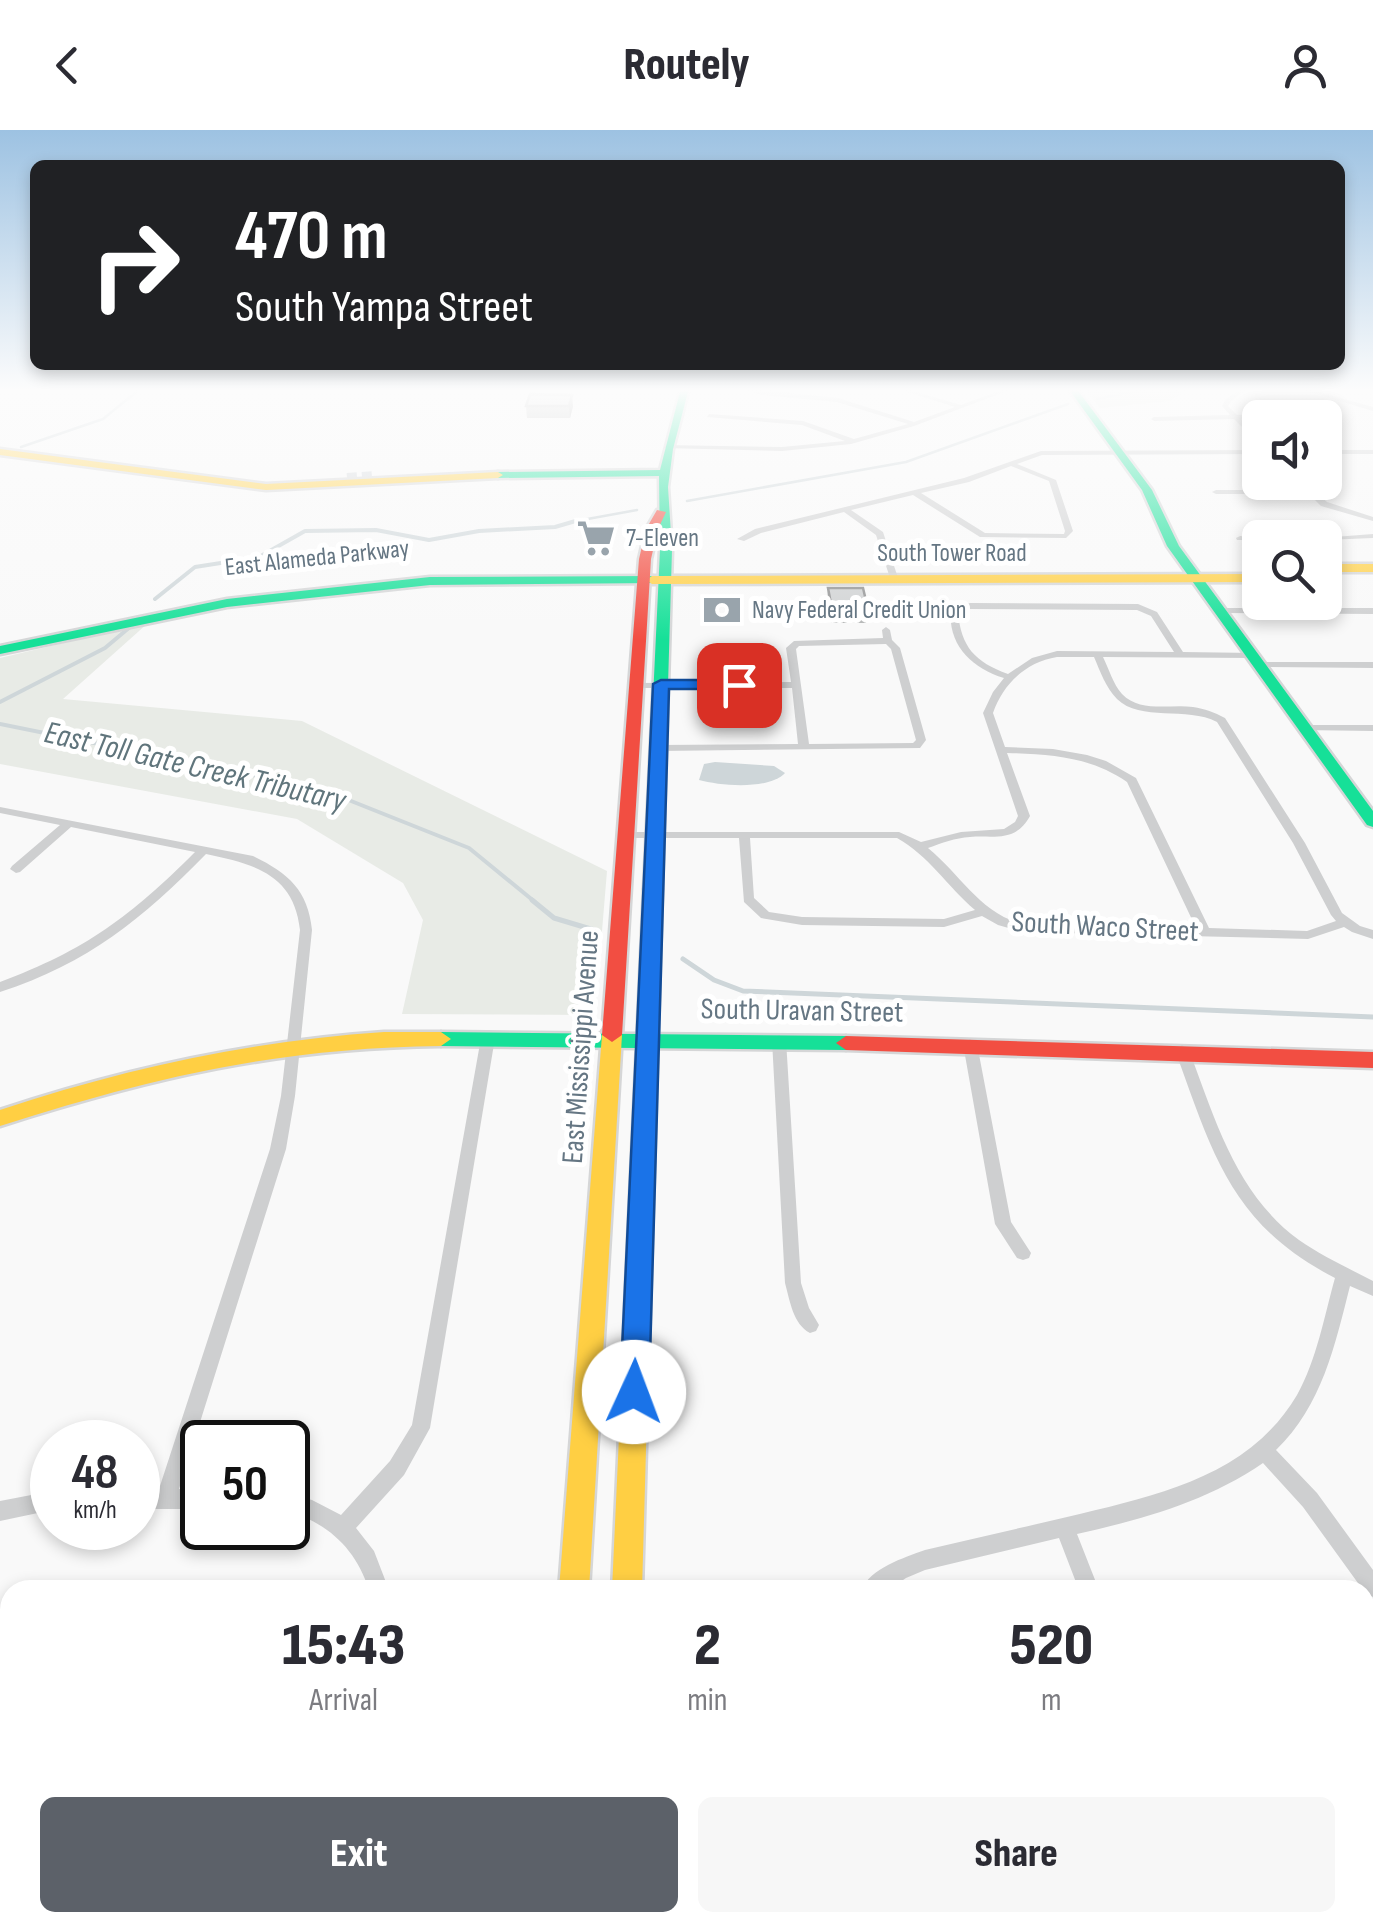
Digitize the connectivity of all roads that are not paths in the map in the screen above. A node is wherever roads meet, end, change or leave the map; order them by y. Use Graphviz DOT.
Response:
graph roads {
  1 [pos="162,472"];
  2 [pos="185,472"];
  3 [pos="513,472"];
  4 [pos="662,472"];
  5 [pos="984,472"];
  6 [pos="1032,472"];
  7 [pos="1134,472"];
  8 [pos="488,474"];
  9 [pos="374,476"];
  10 [pos="347,478"];
  11 [pos="1216,492"];
  12 [pos="1242,492"];
  13 [pos="915,493"];
  14 [pos="1319,500"];
  15 [pos="846,510"];
  16 [pos="1373,518"];
  17 [pos="1373,536"];
  18 [pos="1342,537"];
  19 [pos="741,539"];
  20 [pos="1342,568"];
  21 [pos="1373,568"];
  22 [pos="486,569"];
  23 [pos="1242,569"];
  24 [pos="654,573"];
  25 [pos="892,573"];
  26 [pos="1192,573"];
  27 [pos="1242,577"];
  28 [pos="1342,578"];
  29 [pos="1373,578"];
  30 [pos="401,583"];
  31 [pos="1220,611"];
  32 [pos="1373,611"];
  33 [pos="0,639"];
  34 [pos="0,650"];
  35 [pos="1097,654"];
  36 [pos="1180,654"];
  37 [pos="1256,660"];
  38 [pos="1373,665"];
  39 [pos="1012,678"];
  40 [pos="636,684"];
  41 [pos="661,684"];
  42 [pos="796,686"];
  43 [pos="1305,728"];
  44 [pos="1373,728"];
  45 [pos="659,748"];
  46 [pos="804,748"];
  47 [pos="1002,750"];
  48 [pos="0,810"];
  49 [pos="1371,816"];
  50 [pos="69,823"];
  51 [pos="744,834"];
  52 [pos="626,835"];
  53 [pos="656,835"];
  54 [pos="920,847"];
  55 [pos="204,849"];
  56 [pos="16,869"];
  57 [pos="982,912"];
  58 [pos="1345,922"];
  59 [pos="1204,932"];
  60 [pos="1373,935"];
  61 [pos="0,987"];
  62 [pos="488,1038"];
  63 [pos="612,1038"];
  64 [pos="648,1038"];
  65 [pos="780,1040"];
  66 [pos="293,1044"];
  67 [pos="970,1044"];
  68 [pos="1182,1050"];
  69 [pos="1373,1060"];
  70 [pos="0,1118"];
  71 [pos="1022,1253"];
  72 [pos="1344,1276"];
  73 [pos="1373,1289"];
  74 [pos="810,1325"];
  75 [pos="1264,1451"];
  76 [pos="160,1498"];
  77 [pos="166,1498"];
  78 [pos="180,1498"];
  79 [pos="30,1505"];
  80 [pos="310,1508"];
  81 [pos="0,1511"];
  82 [pos="343,1527"];
  83 [pos="1064,1527"];
  84 [pos="375,1580"];
  85 [pos="575,1580"];
  86 [pos="627,1580"];
  87 [pos="886,1580"];
  88 [pos="1085,1580"];
  89 [pos="1368,1580"];
  1 -- 8 [label="main road"];
  2 -- 10 [label="main road"];
  3 -- 8 [label="main road"];
  4 -- 24 [label="main road, East Mississippi Avenue"];
  5 -- 13 [label="street"];
  6 -- 13 [label="street"];
  7 -- 26 [label="main road"];
  8 -- 9 [label="main road"];
  11 -- 12 [label="street"];
  13 -- 15 [label="street"];
  14 -- 16 [label="street"];
  15 -- 19 [label="street"];
  15 -- 25 [label="street"];
  17 -- 18 [label="street"];
  20 -- 21 [label="main road"];
  22 -- 24 [label="main road, East Alameda Parkway"];
  22 -- 30 [label="main road"];
  22 -- 33 [label="main road, East Alameda Parkway"];
  23 -- 26 [label="main road, South Tower Road"];
  24 -- 25 [label="main road, South Tower Road"];
  24 -- 30 [label="main road, East Alameda Parkway"];
  24 -- 40 [label="main road, East Mississippi Avenue"];
  24 -- 41 [label="main road, East Mississippi Avenue"];
  25 -- 26 [label="main road, South Tower Road"];
  26 -- 27 [label="main road, South Tower Road"];
  26 -- 31 [label="main road"];
  28 -- 29 [label="main road"];
  30 -- 34 [label="main road, East Alameda Parkway"];
  31 -- 32 [label="street"];
  31 -- 37 [label="main road"];
  35 -- 36 [label="street"];
  35 -- 39 [label="street"];
  35 -- 58 [label="street"];
  36 -- 37 [label="street"];
  36 -- 39 [label="street"];
  37 -- 38 [label="street"];
  37 -- 43 [label="main road"];
  39 -- 47 [label="street"];
  40 -- 41 [label="street"];
  40 -- 52 [label="main road, East Mississippi Avenue"];
  41 -- 42 [label="street"];
  41 -- 45 [label="main road, East Mississippi Avenue"];
  42 -- 46 [label="street"];
  42 -- 46 [label="street"];
  43 -- 44 [label="street"];
  43 -- 49 [label="main road"];
  45 -- 46 [label="street"];
  45 -- 53 [label="main road, East Mississippi Avenue"];
  47 -- 54 [label="street"];
  47 -- 59 [label="street"];
  48 -- 50 [label="street"];
  50 -- 55 [label="street"];
  50 -- 56 [label="street"];
  51 -- 53 [label="street"];
  51 -- 54 [label="street"];
  51 -- 57 [label="street"];
  52 -- 53 [label="street"];
  52 -- 63 [label="main road, East Mississippi Avenue"];
  53 -- 64 [label="main road, East Mississippi Avenue"];
  54 -- 57 [label="street, South Waco Street"];
  55 -- 61 [label="street"];
  55 -- 66 [label="street"];
  57 -- 59 [label="street, South Waco Street"];
  58 -- 59 [label="street, South Waco Street"];
  58 -- 60 [label="street"];
  62 -- 63 [label="main road, South Uravan Street"];
  62 -- 66 [label="main road, South Uravan Street"];
  62 -- 82 [label="street"];
  63 -- 64 [label="main road, South Uravan Street"];
  63 -- 85 [label="main road, East Mississippi Avenue"];
  64 -- 65 [label="main road, South Uravan Street"];
  64 -- 86 [label="main road, East Mississippi Avenue"];
  65 -- 67 [label="main road, South Uravan Street"];
  65 -- 74 [label="street"];
  66 -- 70 [label="main road, South Uravan Street"];
  66 -- 77 [label="street"];
  67 -- 68 [label="main road, South Uravan Street"];
  67 -- 71 [label="street"];
  68 -- 69 [label="main road, South Uravan Street"];
  68 -- 72 [label="street"];
  72 -- 73 [label="street"];
  72 -- 75 [label="street"];
  75 -- 83 [label="street"];
  75 -- 89 [label="street"];
  76 -- 77 [label="street"];
  77 -- 78 [label="street"];
  79 -- 81 [label="street"];
  80 -- 82 [label="street"];
  82 -- 84 [label="street"];
  83 -- 87 [label="street"];
  83 -- 88 [label="street"];
}
